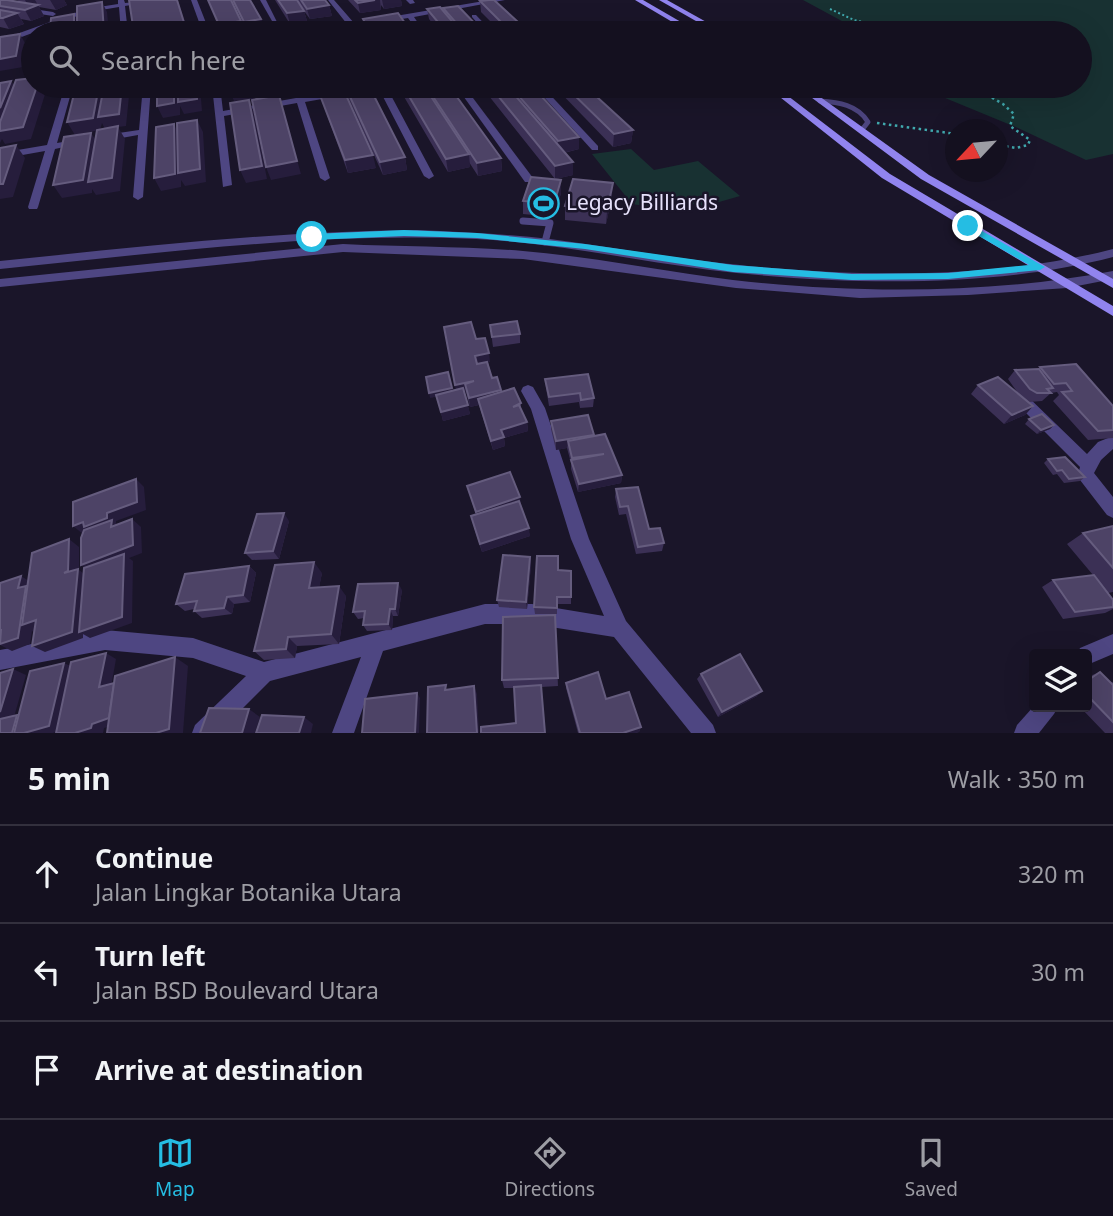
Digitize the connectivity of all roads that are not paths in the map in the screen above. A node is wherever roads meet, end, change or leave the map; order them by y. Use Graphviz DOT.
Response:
graph roads {
  1 [pos="156,0"];
  2 [pos="194,0"];
  3 [pos="263,0"];
  4 [pos="331,0"];
  5 [pos="502,0"];
  6 [pos="638,0"];
  7 [pos="662,0"];
  8 [pos="121,2"];
  9 [pos="0,6"];
  10 [pos="53,14"];
  11 [pos="409,15"];
  12 [pos="474,16"];
  13 [pos="63,21"];
  14 [pos="123,21"];
  15 [pos="202,21"];
  16 [pos="275,21"];
  17 [pos="346,21"];
  18 [pos="388,21"];
  19 [pos="413,21"];
  20 [pos="478,21"];
  21 [pos="675,21"];
  22 [pos="700,21"];
  23 [pos="21,36"];
  24 [pos="0,43"];
  25 [pos="65,98"];
  26 [pos="146,98"];
  27 [pos="217,98"];
  28 [pos="313,98"];
  29 [pos="388,98"];
  30 [pos="469,98"];
  31 [pos="549,98"];
  32 [pos="785,98"];
  33 [pos="816,98"];
  34 [pos="301,100"];
  35 [pos="820,101"];
  36 [pos="219,114"];
  37 [pos="865,127"];
  38 [pos="143,132"];
  39 [pos="50,147"];
  40 [pos="595,148"];
  41 [pos="0,156"];
  42 [pos="429,176"];
  43 [pos="325,178"];
  44 [pos="528,180"];
  45 [pos="227,185"];
  46 [pos="138,197"];
  47 [pos="33,207"];
  48 [pos="523,220"];
  49 [pos="257,241"];
  50 [pos="545,242"];
  51 [pos="1113,253"];
  52 [pos="253,256"];
  53 [pos="1077,263"];
  54 [pos="0,265"];
  55 [pos="1040,267"];
  56 [pos="1110,279"];
  57 [pos="0,283"];
  58 [pos="1067,284"];
  59 [pos="1113,312"];
  60 [pos="528,391"];
  61 [pos="1013,391"];
  62 [pos="1110,451"];
  63 [pos="1087,464"];
  64 [pos="1113,510"];
  65 [pos="619,628"];
  66 [pos="376,642"];
  67 [pos="1113,644"];
  68 [pos="1092,653"];
  69 [pos="0,660"];
  70 [pos="264,672"];
  71 [pos="1043,712"];
  72 [pos="203,733"];
  73 [pos="342,733"];
  74 [pos="705,733"];
  75 [pos="1025,733"];
  1 -- 8 [label="street"];
  2 -- 15 [label="street"];
  3 -- 16 [label="street"];
  4 -- 17 [label="street"];
  5 -- 11 [label="street"];
  6 -- 21 [label="main road"];
  7 -- 22 [label="main road"];
  8 -- 13 [label="street"];
  8 -- 14 [label="street"];
  9 -- 10 [label="street"];
  11 -- 18 [label="street"];
  11 -- 19 [label="street"];
  12 -- 20 [label="street"];
  23 -- 24 [label="street"];
  25 -- 39 [label="street"];
  26 -- 38 [label="street"];
  27 -- 36 [label="street"];
  28 -- 34 [label="street"];
  29 -- 42 [label="street"];
  30 -- 44 [label="street"];
  31 -- 40 [label="street"];
  32 -- 55 [label="main road"];
  33 -- 35 [label="main road"];
  34 -- 36 [label="street"];
  34 -- 43 [label="street"];
  35 -- 37 [label="main road"];
  35 -- 37 [label="lane"];
  36 -- 45 [label="street"];
  37 -- 53 [label="main road"];
  38 -- 39 [label="street"];
  38 -- 46 [label="street"];
  39 -- 41 [label="street"];
  39 -- 47 [label="street"];
  48 -- 50 [label="lane"];
  49 -- 50 [label="street"];
  49 -- 52 [label="street"];
  49 -- 54 [label="street"];
  50 -- 55 [label="street"];
  51 -- 53 [label="street"];
  52 -- 57 [label="street"];
  52 -- 58 [label="street"];
  53 -- 55 [label="street"];
  53 -- 56 [label="main road"];
  55 -- 58 [label="main road"];
  56 -- 58 [label="street"];
  58 -- 59 [label="main road"];
  60 -- 65 [label="street"];
  61 -- 63 [label="street"];
  62 -- 63 [label="street"];
  63 -- 64 [label="street"];
  65 -- 66 [label="street"];
  65 -- 74 [label="street"];
  66 -- 70 [label="street"];
  66 -- 73 [label="street"];
  67 -- 68 [label="street"];
  69 -- 70 [label="street"];
  70 -- 72 [label="street"];
  71 -- 75 [label="street"];
}
